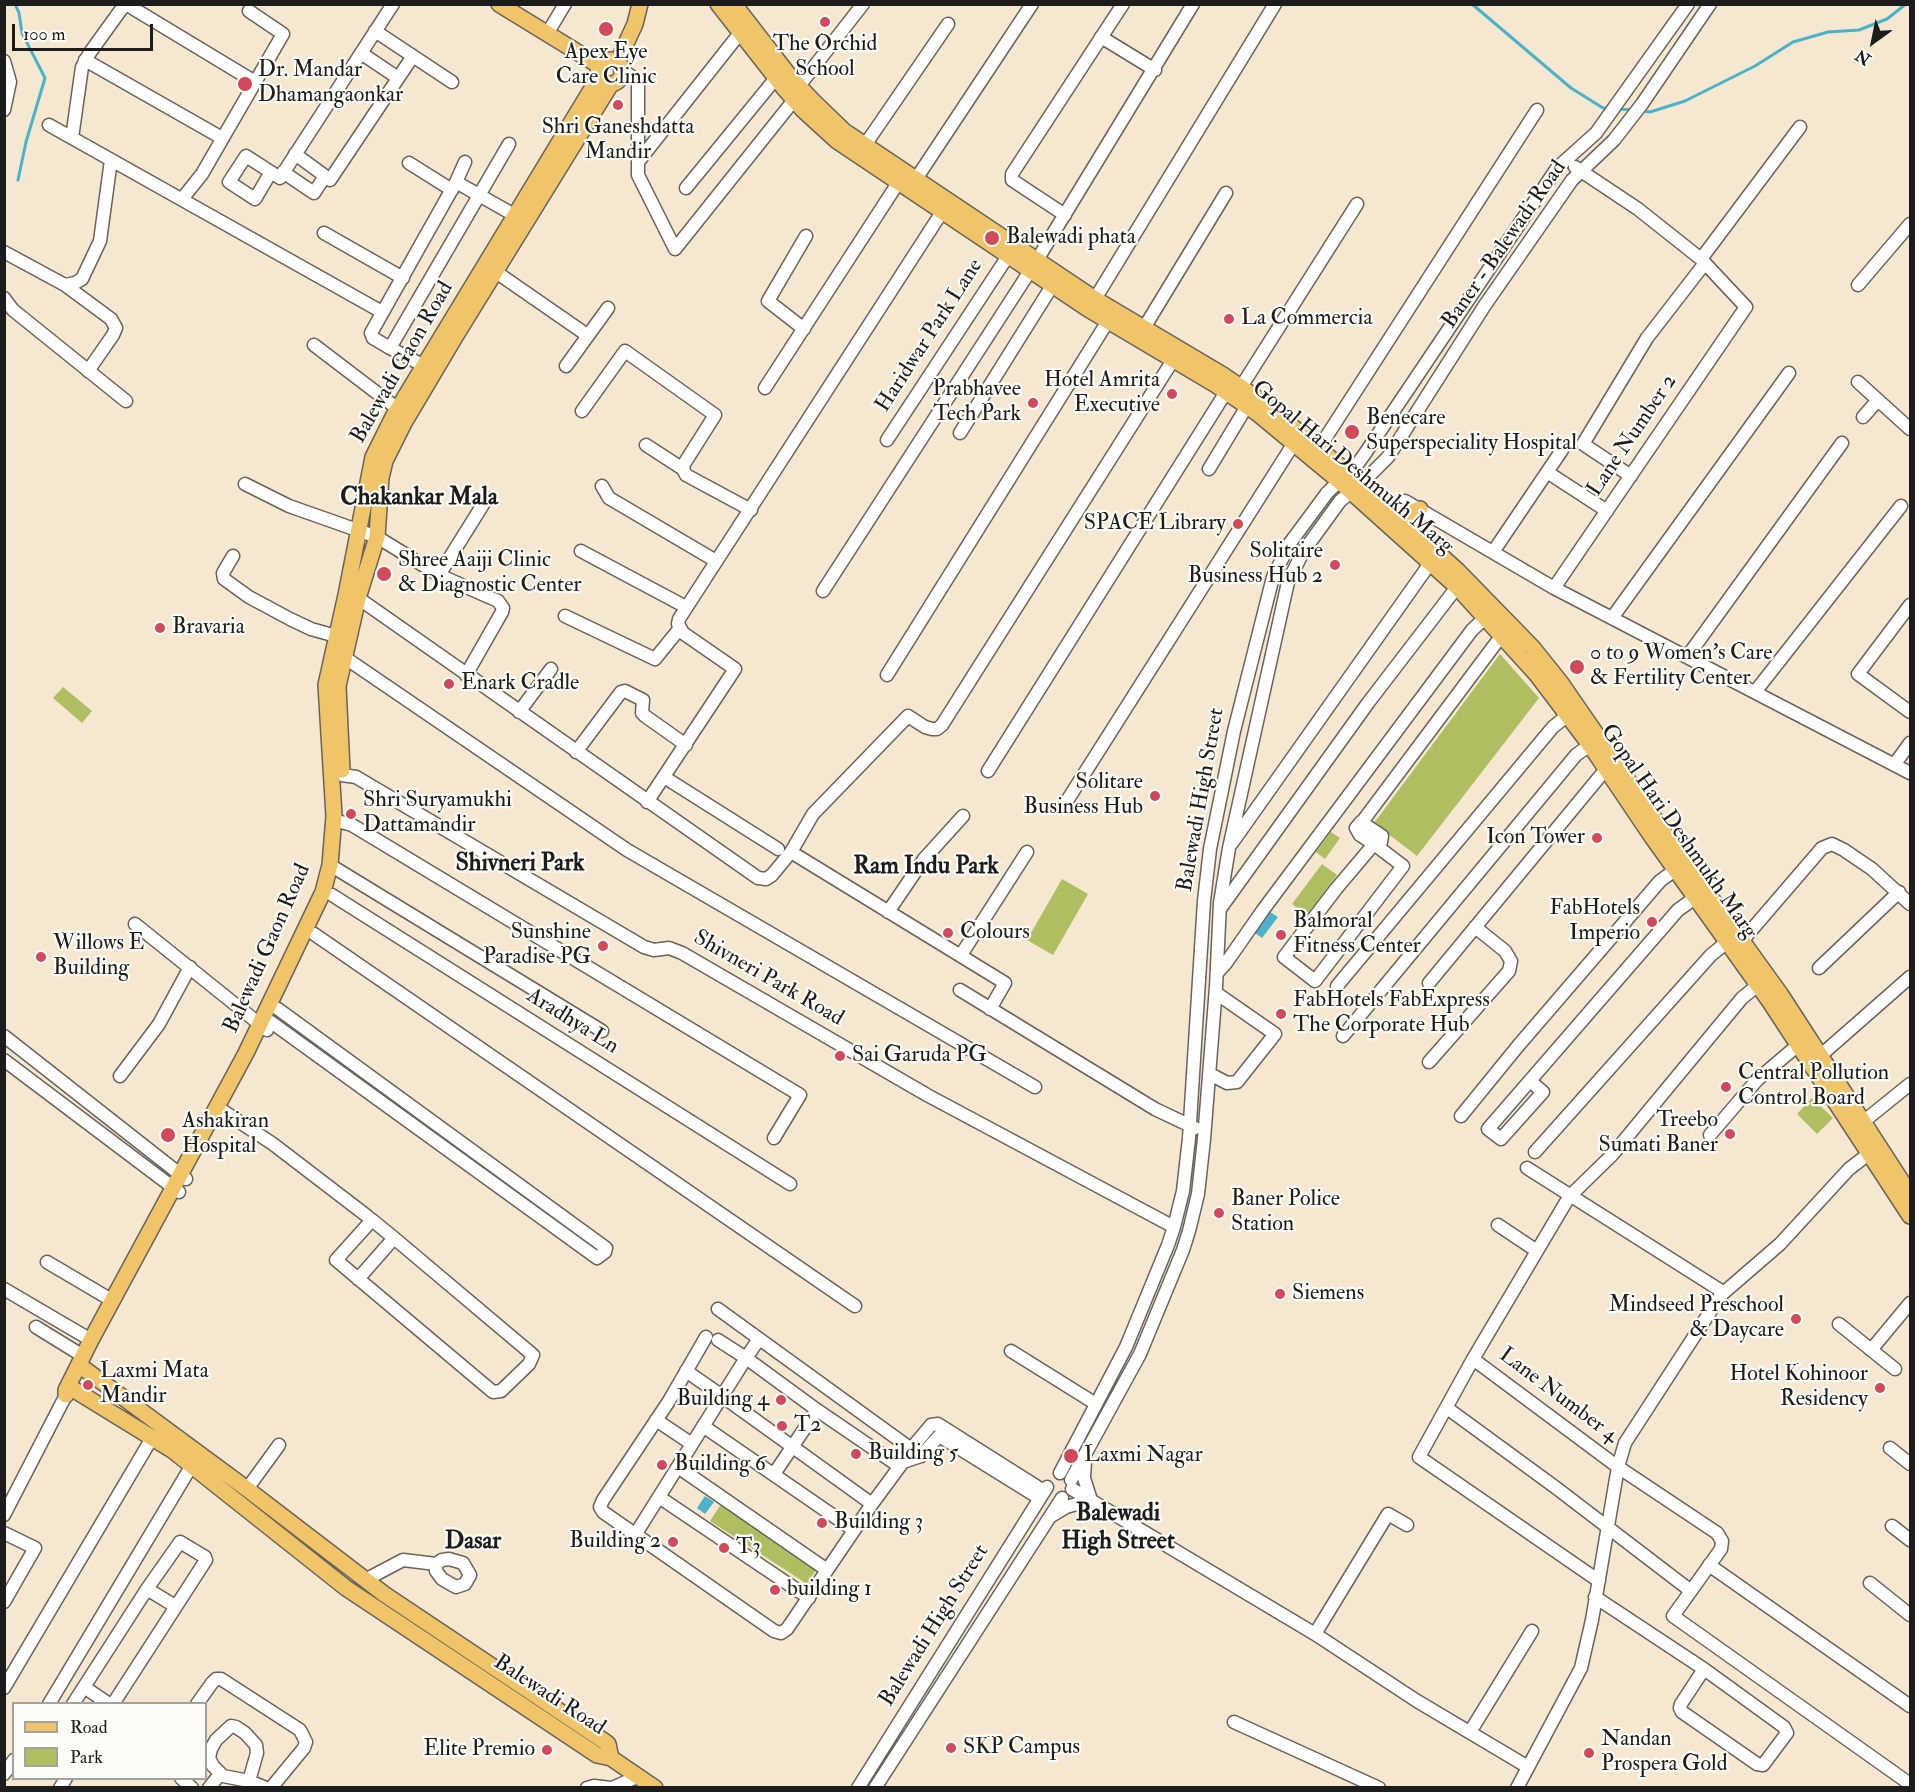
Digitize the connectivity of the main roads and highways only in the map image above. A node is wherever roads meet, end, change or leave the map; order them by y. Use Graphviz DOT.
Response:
graph roads {
  1 [pos="499,4"];
  2 [pos="640,4"];
  3 [pos="718,4"];
  4 [pos="734,4"];
  5 [pos="620,66"];
  6 [pos="604,76"];
  7 [pos="796,93"];
  8 [pos="520,219"];
  9 [pos="1033,265"];
  10 [pos="1118,322"];
  11 [pos="430,369"];
  12 [pos="1350,483"];
  13 [pos="1420,509"];
  14 [pos="1404,521"];
  15 [pos="352,597"];
  16 [pos="334,867"];
  17 [pos="1734,942"];
  18 [pos="269,1021"];
  19 [pos="1873,1150"];
  20 [pos="180,1183"];
  21 [pos="1911,1194"];
  22 [pos="1911,1216"];
  23 [pos="81,1363"];
  24 [pos="69,1390"];
  25 [pos="119,1395"];
  26 [pos="108,1412"];
  27 [pos="247,1489"];
  28 [pos="237,1503"];
  29 [pos="611,1758"];
  30 [pos="655,1788"];
  1 -- 6 [label="main road"];
  2 -- 5 [label="main road"];
  3 -- 7 [label="main road, Gopal Hari Deshmukh Marg"];
  4 -- 7 [label="main road, Gopal Hari Deshmukh Marg"];
  5 -- 6 [label="main road"];
  5 -- 6 [label="main road, Balewadi Gaon Road"];
  6 -- 8 [label="main road, Balewadi Gaon Road"];
  7 -- 9 [label="main road, Gopal Hari Deshmukh Marg"];
  7 -- 9 [label="main road, Gopal Hari Deshmukh Marg"];
  8 -- 11 [label="main road, Balewadi Gaon Road"];
  8 -- 11 [label="main road, Balewadi Gaon Road"];
  9 -- 10 [label="main road, Gopal Hari Deshmukh Marg"];
  9 -- 10 [label="main road, Gopal Hari Deshmukh Marg"];
  10 -- 12 [label="main road, Gopal Hari Deshmukh Marg"];
  10 -- 12 [label="main road, Gopal Hari Deshmukh Marg"];
  11 -- 15 [label="main road, Balewadi Gaon Road"];
  11 -- 15 [label="main road, Balewadi Gaon Road"];
  12 -- 14 [label="main road, Gopal Hari Deshmukh Marg"];
  12 -- 17 [label="main road, Gopal Hari Deshmukh Marg"];
  13 -- 14 [label="main road"];
  14 -- 17 [label="main road, Gopal Hari Deshmukh Marg"];
  15 -- 16 [label="main road, Balewadi Gaon Road"];
  15 -- 16 [label="main road, Balewadi Gaon Road"];
  16 -- 18 [label="main road, Balewadi Gaon Road"];
  16 -- 18 [label="main road, Balewadi Gaon Road"];
  17 -- 19 [label="main road, Gopal Hari Deshmukh Marg"];
  17 -- 19 [label="main road, Gopal Hari Deshmukh Marg"];
  18 -- 20 [label="main road, Balewadi Gaon Road"];
  19 -- 21 [label="main road, Gopal Hari Deshmukh Marg"];
  19 -- 22 [label="main road, Gopal Hari Deshmukh Marg"];
  20 -- 23 [label="main road, Balewadi Gaon Road"];
  20 -- 23 [label="main road, Balewadi Gaon Road"];
  23 -- 24 [label="main road, Balewadi Gaon Road"];
  23 -- 25 [label="main road, Balewadi Road"];
  24 -- 26 [label="main road, Balewadi Road"];
  25 -- 26 [label="main road"];
  25 -- 27 [label="main road, Balewadi Road"];
  26 -- 28 [label="main road, Balewadi Road"];
  27 -- 28 [label="main road"];
  27 -- 29 [label="main road, Balewadi Road"];
  28 -- 29 [label="main road, Balewadi Road"];
  29 -- 30 [label="main road"];
}
